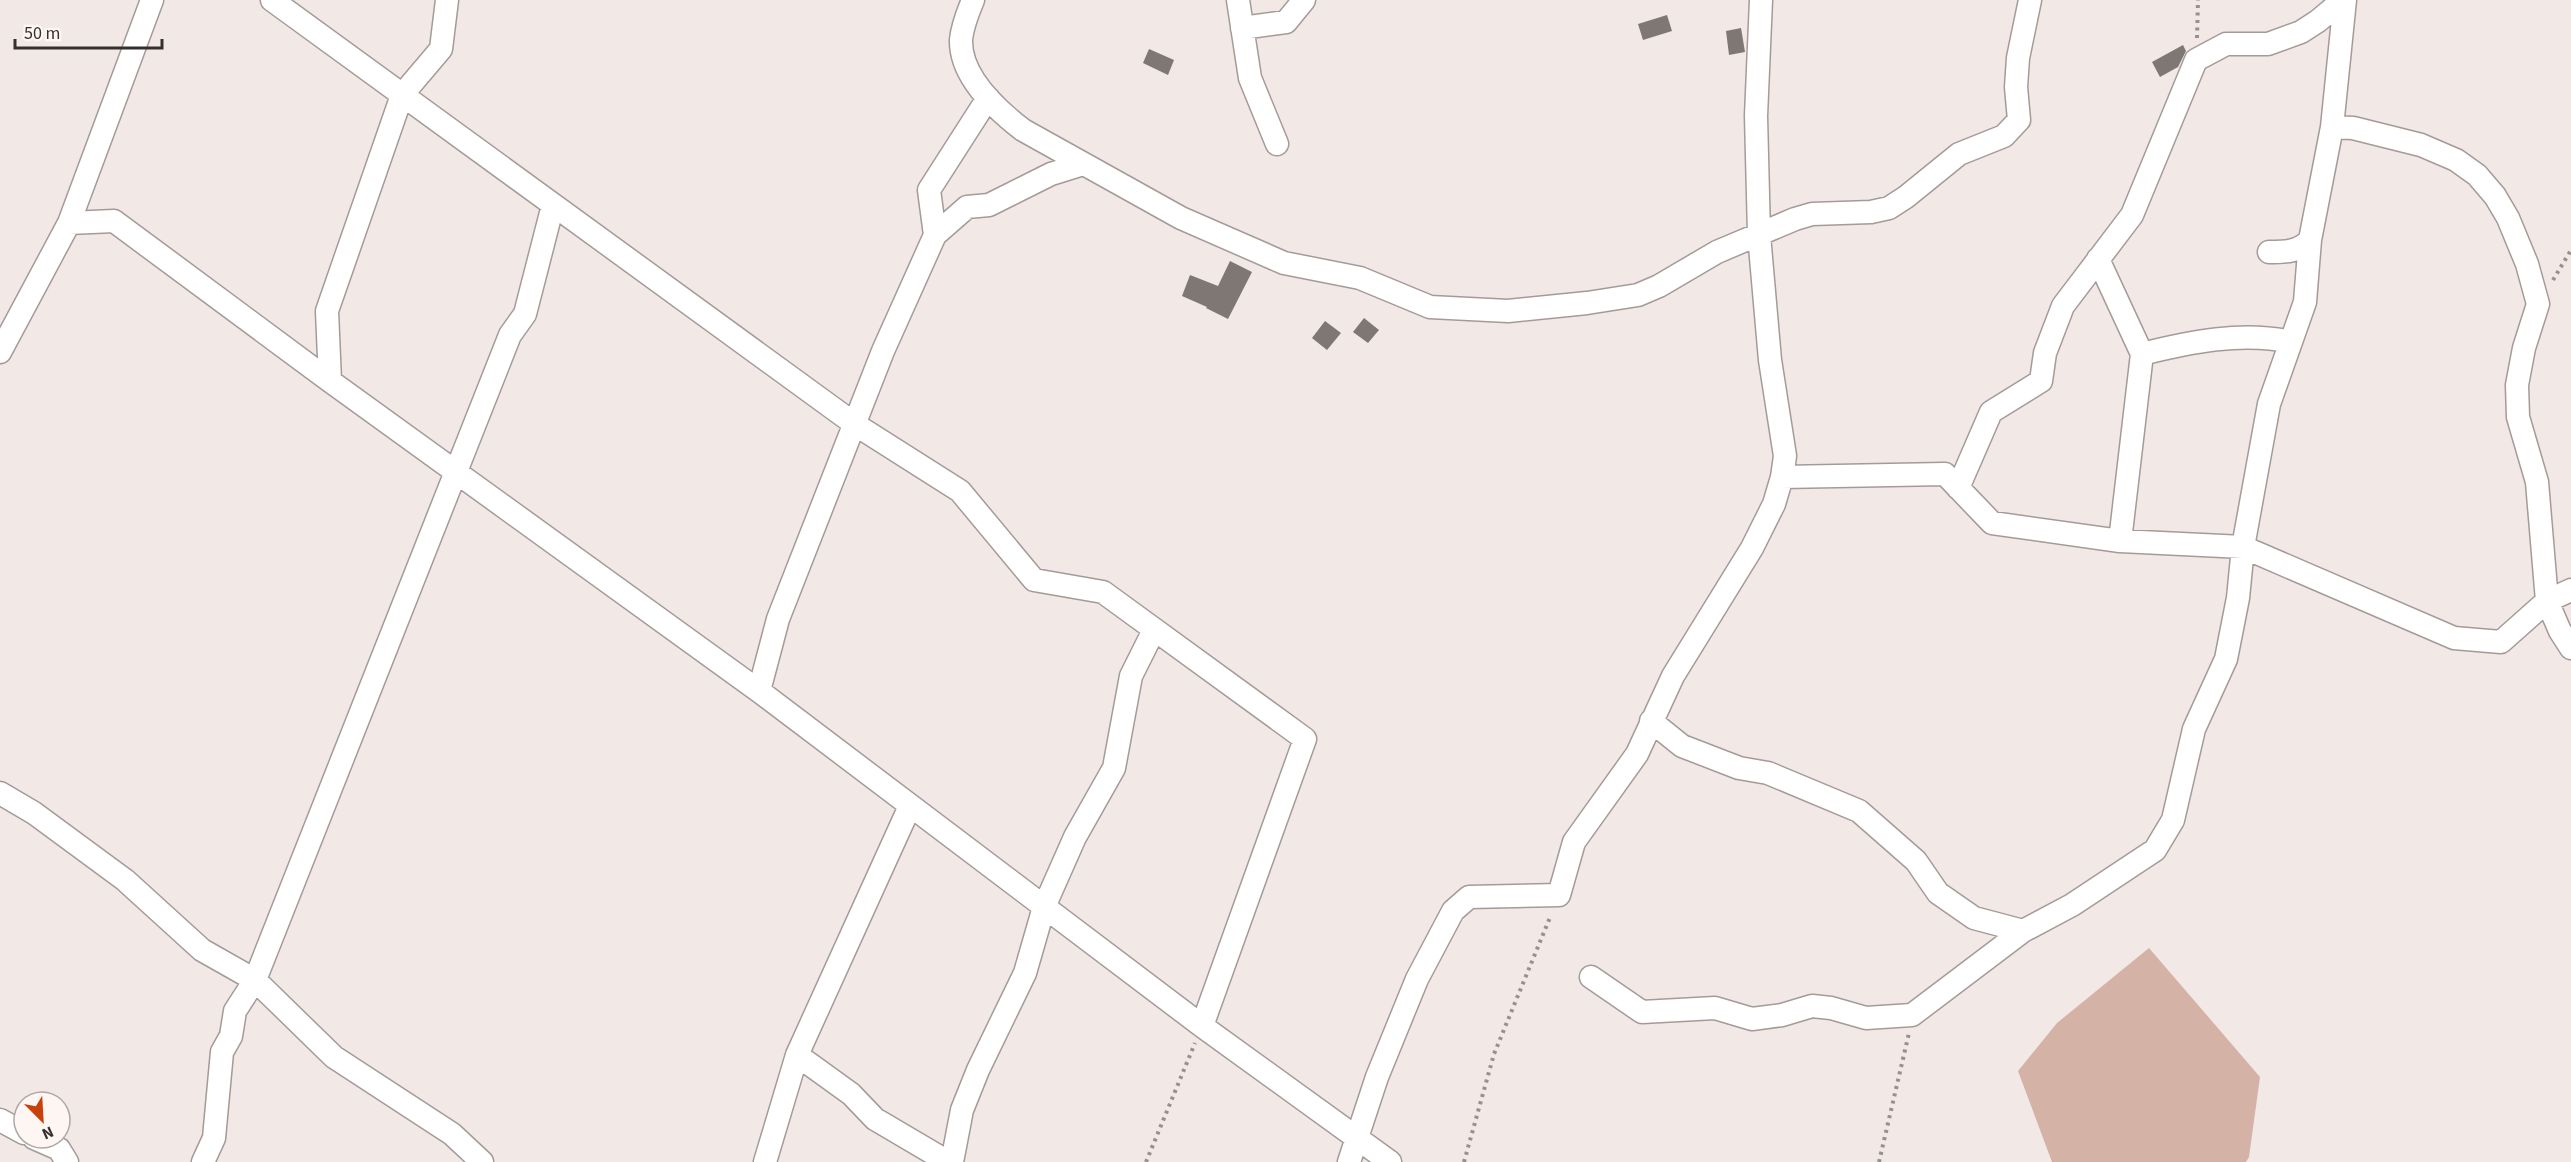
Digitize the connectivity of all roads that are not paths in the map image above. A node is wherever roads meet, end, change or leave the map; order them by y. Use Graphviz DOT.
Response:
graph roads {
  1 [pos="152,0"];
  2 [pos="272,0"];
  3 [pos="447,0"];
  4 [pos="973,0"];
  5 [pos="1238,0"];
  6 [pos="1304,0"];
  7 [pos="1761,0"];
  8 [pos="2030,0"];
  9 [pos="2344,0"];
  10 [pos="1242,28"];
  11 [pos="402,95"];
  12 [pos="988,98"];
  13 [pos="2332,127"];
  14 [pos="1277,144"];
  15 [pos="1083,164"];
  16 [pos="553,205"];
  17 [pos="69,223"];
  18 [pos="935,235"];
  19 [pos="1759,235"];
  20 [pos="2310,240"];
  21 [pos="2269,252"];
  22 [pos="2098,259"];
  23 [pos="2291,342"];
  24 [pos="0,352"];
  25 [pos="2142,354"];
  26 [pos="330,381"];
  27 [pos="856,424"];
  28 [pos="455,472"];
  29 [pos="1782,477"];
  30 [pos="1958,488"];
  31 [pos="2120,541"];
  32 [pos="2243,547"];
  33 [pos="2571,590"];
  34 [pos="2547,601"];
  35 [pos="1154,630"];
  36 [pos="2571,648"];
  37 [pos="759,691"];
  38 [pos="1651,721"];
  39 [pos="0,793"];
  40 [pos="910,806"];
  41 [pos="1044,907"];
  42 [pos="2023,931"];
  43 [pos="1591,977"];
  44 [pos="255,980"];
  45 [pos="1202,1026"];
  46 [pos="797,1055"];
  47 [pos="1358,1138"];
  48 [pos="203,1162"];
  49 [pos="482,1162"];
  50 [pos="765,1162"];
  51 [pos="950,1162"];
  52 [pos="1349,1162"];
  53 [pos="1390,1162"];
  1 -- 17 [label="street"];
  2 -- 11 [label="street"];
  3 -- 11 [label="street"];
  4 -- 12 [label="street"];
  5 -- 10 [label="street"];
  6 -- 10 [label="street"];
  7 -- 19 [label="street"];
  8 -- 19 [label="street"];
  9 -- 13 [label="street"];
  9 -- 22 [label="street"];
  10 -- 14 [label="street"];
  11 -- 16 [label="street"];
  11 -- 26 [label="street"];
  12 -- 15 [label="street"];
  12 -- 18 [label="street"];
  13 -- 20 [label="street"];
  13 -- 34 [label="street"];
  15 -- 18 [label="street"];
  15 -- 19 [label="street"];
  16 -- 27 [label="street"];
  16 -- 28 [label="street"];
  17 -- 24 [label="street"];
  17 -- 26 [label="street"];
  18 -- 27 [label="street"];
  19 -- 29 [label="street"];
  20 -- 21 [label="street"];
  20 -- 23 [label="street"];
  22 -- 25 [label="street"];
  22 -- 30 [label="street"];
  23 -- 25 [label="street"];
  23 -- 32 [label="street"];
  25 -- 31 [label="street"];
  26 -- 28 [label="street"];
  27 -- 35 [label="street"];
  27 -- 37 [label="street"];
  28 -- 37 [label="street"];
  28 -- 44 [label="street"];
  29 -- 30 [label="street"];
  29 -- 38 [label="street"];
  30 -- 31 [label="street"];
  31 -- 32 [label="street"];
  32 -- 34 [label="street"];
  32 -- 42 [label="street"];
  33 -- 34 [label="street"];
  34 -- 36 [label="street"];
  35 -- 41 [label="street"];
  35 -- 45 [label="street"];
  37 -- 40 [label="street"];
  38 -- 42 [label="street"];
  38 -- 47 [label="street"];
  39 -- 44 [label="street"];
  40 -- 41 [label="street"];
  40 -- 46 [label="street"];
  41 -- 45 [label="street"];
  41 -- 51 [label="street"];
  42 -- 43 [label="street"];
  44 -- 48 [label="street"];
  44 -- 49 [label="street"];
  45 -- 47 [label="street"];
  46 -- 50 [label="street"];
  46 -- 51 [label="street"];
  47 -- 52 [label="street"];
  47 -- 53 [label="street"];
}
